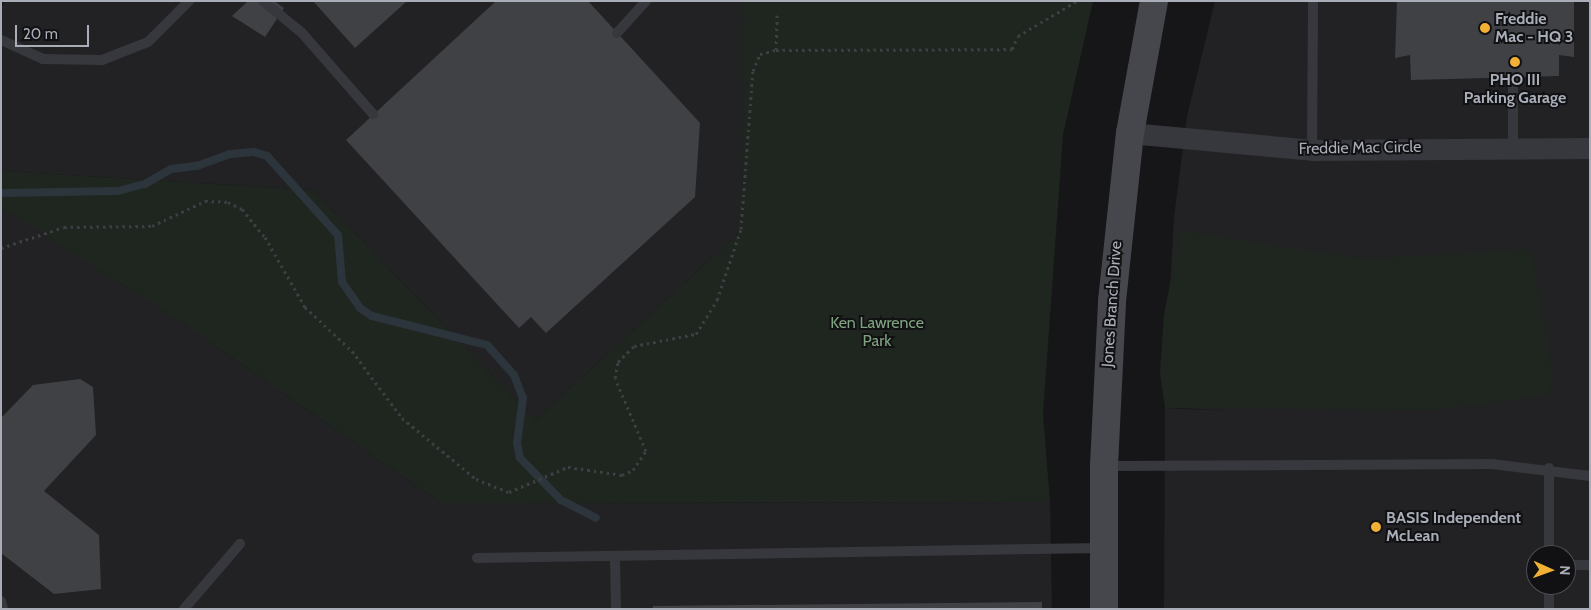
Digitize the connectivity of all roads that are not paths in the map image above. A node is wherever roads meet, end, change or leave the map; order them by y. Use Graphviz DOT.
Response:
graph roads {
  1 [pos="189,1"];
  2 [pos="263,1"];
  3 [pos="646,1"];
  4 [pos="1154,1"];
  5 [pos="1313,1"];
  6 [pos="617,33"];
  7 [pos="1,40"];
  8 [pos="1513,77"];
  9 [pos="373,114"];
  10 [pos="1130,133"];
  11 [pos="1590,148"];
  12 [pos="1312,150"];
  13 [pos="1513,150"];
  14 [pos="1104,466"];
  15 [pos="1549,468"];
  16 [pos="1590,476"];
  17 [pos="240,544"];
  18 [pos="1549,545"];
  19 [pos="1104,548"];
  20 [pos="615,556"];
  21 [pos="477,558"];
  22 [pos="1576,565"];
  23 [pos="1590,565"];
  24 [pos="1549,595"];
  25 [pos="1,601"];
  26 [pos="3,609"];
  27 [pos="184,609"];
  28 [pos="616,609"];
  29 [pos="1104,609"];
  30 [pos="1549,609"];
  1 -- 7 [label="lane"];
  2 -- 9 [label="lane"];
  3 -- 6 [label="lane"];
  4 -- 10 [label="main road, Jones Branch Drive"];
  5 -- 12 [label="lane"];
  8 -- 13 [label="lane"];
  10 -- 12 [label="street, Freddie Mac Circle"];
  10 -- 14 [label="main road, Jones Branch Drive"];
  11 -- 13 [label="street, Freddie Mac Circle"];
  12 -- 13 [label="street, Freddie Mac Circle"];
  14 -- 15 [label="lane"];
  14 -- 19 [label="main road, Jones Branch Drive"];
  15 -- 16 [label="lane"];
  15 -- 18 [label="lane"];
  17 -- 27 [label="lane"];
  19 -- 20 [label="lane"];
  19 -- 29 [label="main road, Jones Branch Drive"];
  20 -- 21 [label="lane"];
  20 -- 28 [label="lane"];
  22 -- 23 [label="lane"];
  24 -- 30 [label="lane"];
  25 -- 26 [label="lane"];
}
